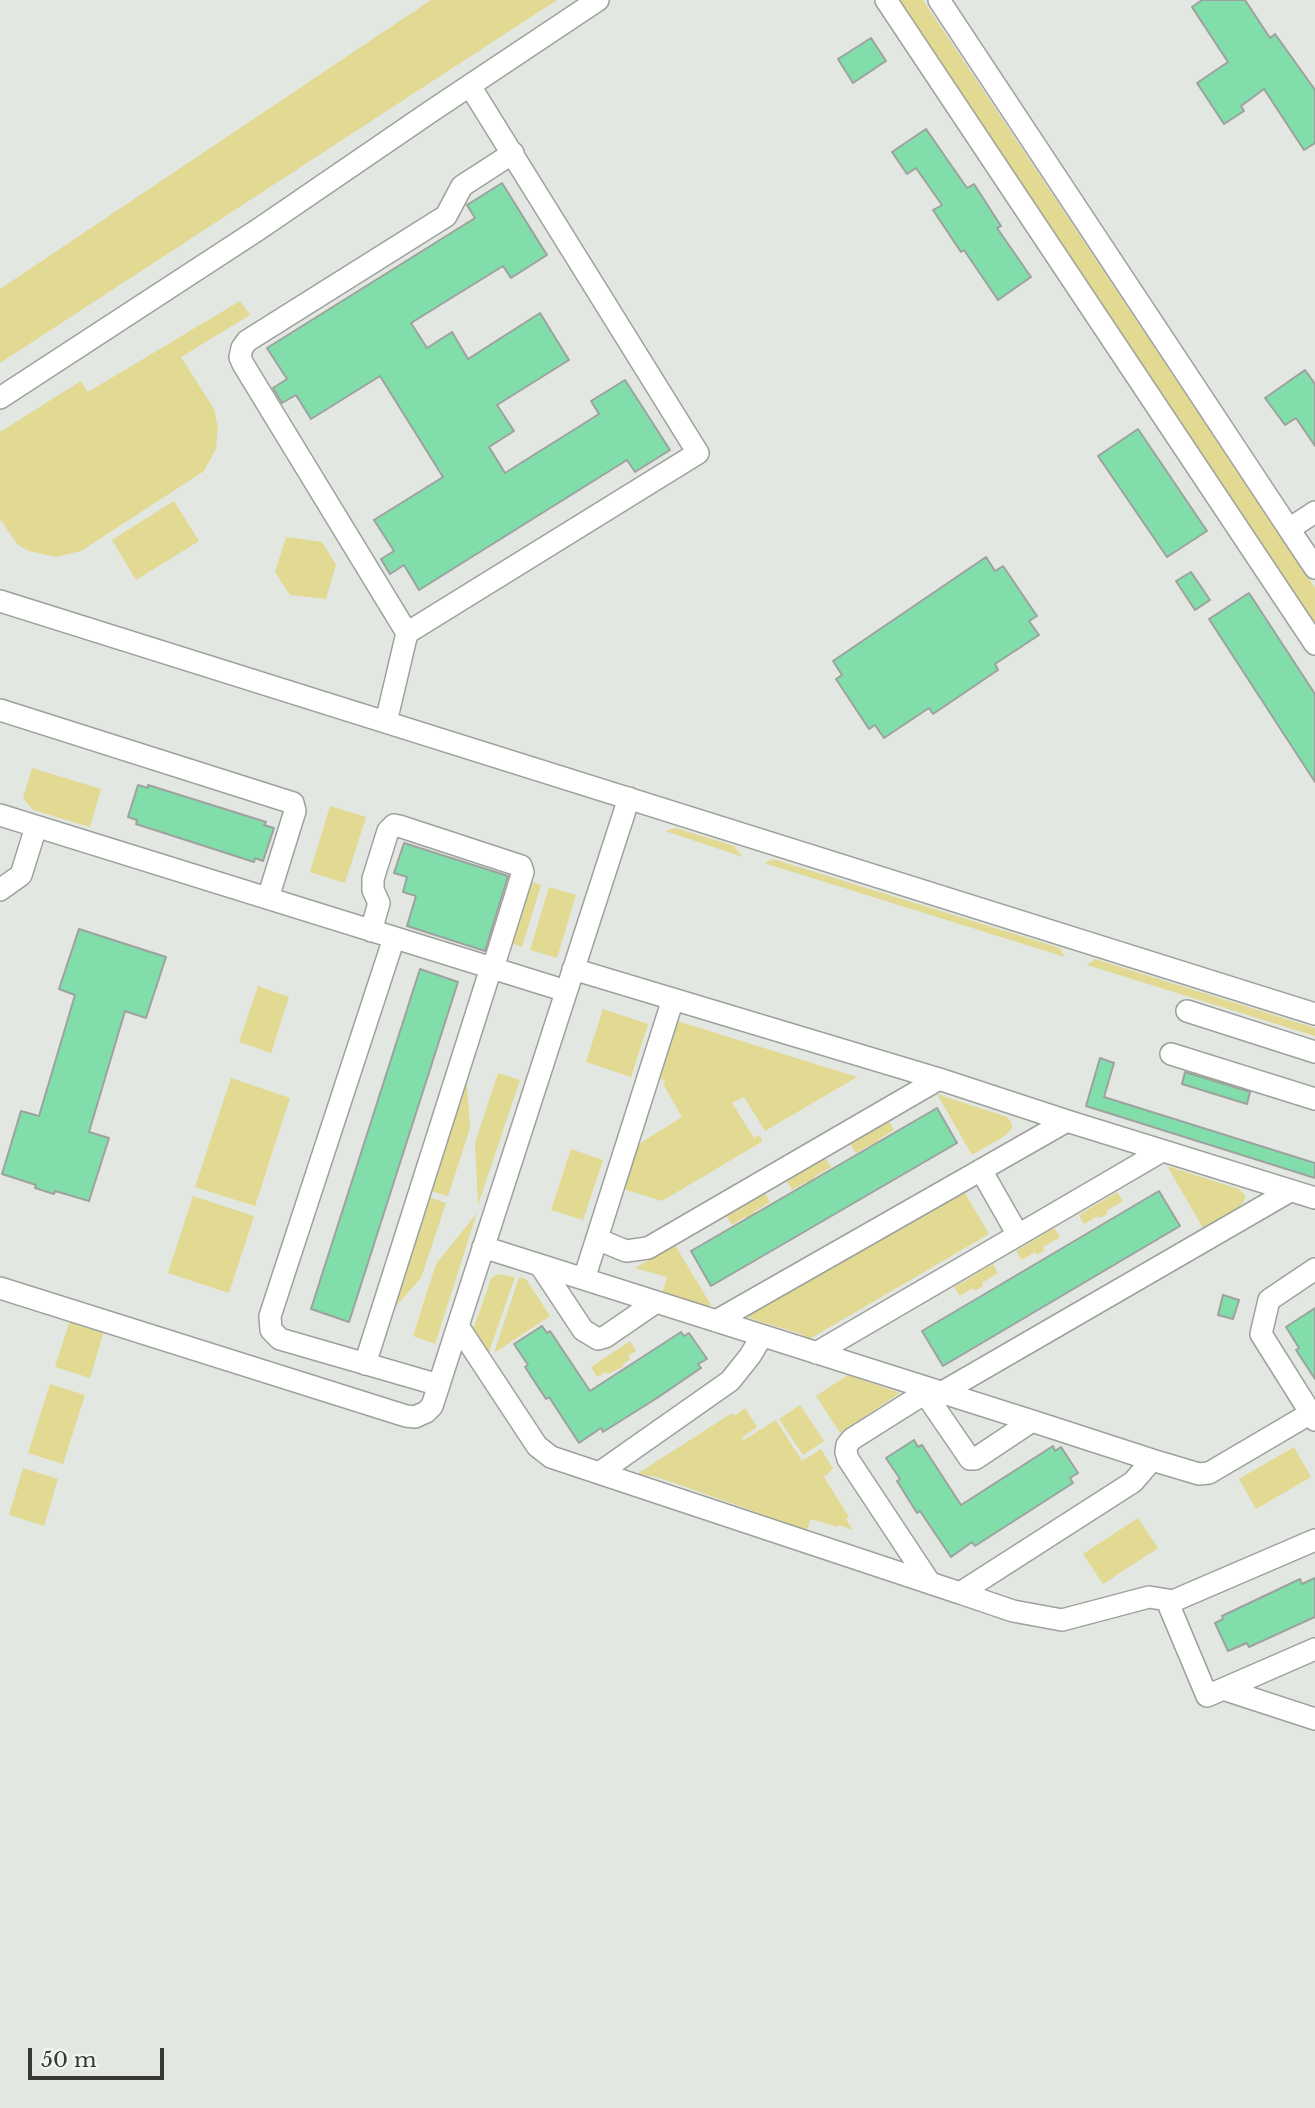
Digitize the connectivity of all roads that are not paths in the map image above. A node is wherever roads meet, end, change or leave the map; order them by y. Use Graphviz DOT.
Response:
graph roads {
  1 [pos="598,0"];
  2 [pos="887,0"];
  3 [pos="939,0"];
  4 [pos="470,86"];
  5 [pos="513,153"];
  6 [pos="0,398"];
  7 [pos="1315,512"];
  8 [pos="1289,529"];
  9 [pos="1315,568"];
  10 [pos="0,601"];
  11 [pos="407,633"];
  12 [pos="1315,644"];
  13 [pos="0,710"];
  14 [pos="386,722"];
  15 [pos="629,798"];
  16 [pos="0,815"];
  17 [pos="36,827"];
  18 [pos="0,890"];
  19 [pos="268,898"];
  20 [pos="372,931"];
  21 [pos="394,937"];
  22 [pos="492,968"];
  23 [pos="573,969"];
  24 [pos="566,991"];
  25 [pos="673,999"];
  26 [pos="1187,1011"];
  27 [pos="1315,1014"];
  28 [pos="1315,1052"];
  29 [pos="1171,1054"];
  30 [pos="939,1079"];
  31 [pos="1315,1099"];
  32 [pos="1067,1121"];
  33 [pos="1162,1151"];
  34 [pos="981,1170"];
  35 [pos="1290,1191"];
  36 [pos="1315,1198"];
  37 [pos="1018,1235"];
  38 [pos="597,1239"];
  39 [pos="483,1247"];
  40 [pos="540,1265"];
  41 [pos="1315,1269"];
  42 [pos="584,1279"];
  43 [pos="0,1288"];
  44 [pos="656,1302"];
  45 [pos="716,1321"];
  46 [pos="458,1325"];
  47 [pos="762,1336"];
  48 [pos="816,1353"];
  49 [pos="365,1364"];
  50 [pos="439,1385"];
  51 [pos="929,1390"];
  52 [pos="1313,1417"];
  53 [pos="1032,1421"];
  54 [pos="1152,1460"];
  55 [pos="598,1473"];
  56 [pos="1315,1540"];
  57 [pos="930,1583"];
  58 [pos="960,1593"];
  59 [pos="1174,1601"];
  60 [pos="1315,1649"];
  61 [pos="1223,1689"];
  62 [pos="1315,1719"];
  1 -- 4 [label="street"];
  2 -- 12 [label="street"];
  3 -- 8 [label="street"];
  4 -- 5 [label="street"];
  4 -- 6 [label="street"];
  5 -- 11 [label="street"];
  5 -- 11 [label="street"];
  7 -- 8 [label="street"];
  8 -- 9 [label="street"];
  10 -- 14 [label="street"];
  11 -- 14 [label="street"];
  13 -- 19 [label="street"];
  14 -- 15 [label="street"];
  15 -- 23 [label="street"];
  15 -- 27 [label="street"];
  16 -- 17 [label="street"];
  17 -- 18 [label="street"];
  17 -- 19 [label="street"];
  19 -- 20 [label="street"];
  20 -- 21 [label="street"];
  20 -- 22 [label="street"];
  21 -- 22 [label="street"];
  21 -- 49 [label="street"];
  22 -- 24 [label="street"];
  22 -- 49 [label="street"];
  23 -- 24 [label="street"];
  23 -- 25 [label="street"];
  24 -- 39 [label="street"];
  25 -- 30 [label="street"];
  25 -- 38 [label="street"];
  26 -- 28 [label="street"];
  29 -- 31 [label="street"];
  30 -- 32 [label="street"];
  30 -- 38 [label="street"];
  32 -- 33 [label="street"];
  32 -- 34 [label="street"];
  33 -- 35 [label="street"];
  33 -- 37 [label="street"];
  34 -- 37 [label="street"];
  34 -- 45 [label="street"];
  35 -- 36 [label="street"];
  35 -- 51 [label="street"];
  37 -- 48 [label="street"];
  38 -- 42 [label="street"];
  39 -- 40 [label="street"];
  39 -- 46 [label="street"];
  40 -- 42 [label="street"];
  40 -- 44 [label="street"];
  41 -- 52 [label="street"];
  42 -- 44 [label="street"];
  43 -- 50 [label="street"];
  44 -- 45 [label="street"];
  45 -- 47 [label="street"];
  46 -- 50 [label="street"];
  46 -- 55 [label="street"];
  47 -- 48 [label="street"];
  47 -- 55 [label="street"];
  48 -- 51 [label="street"];
  49 -- 50 [label="street"];
  51 -- 53 [label="street"];
  51 -- 53 [label="street"];
  51 -- 57 [label="street"];
  52 -- 54 [label="street"];
  53 -- 54 [label="street"];
  54 -- 58 [label="street"];
  55 -- 57 [label="street"];
  56 -- 59 [label="street"];
  57 -- 58 [label="street"];
  58 -- 59 [label="street"];
  59 -- 61 [label="street"];
  60 -- 61 [label="street"];
  61 -- 62 [label="street"];
}
